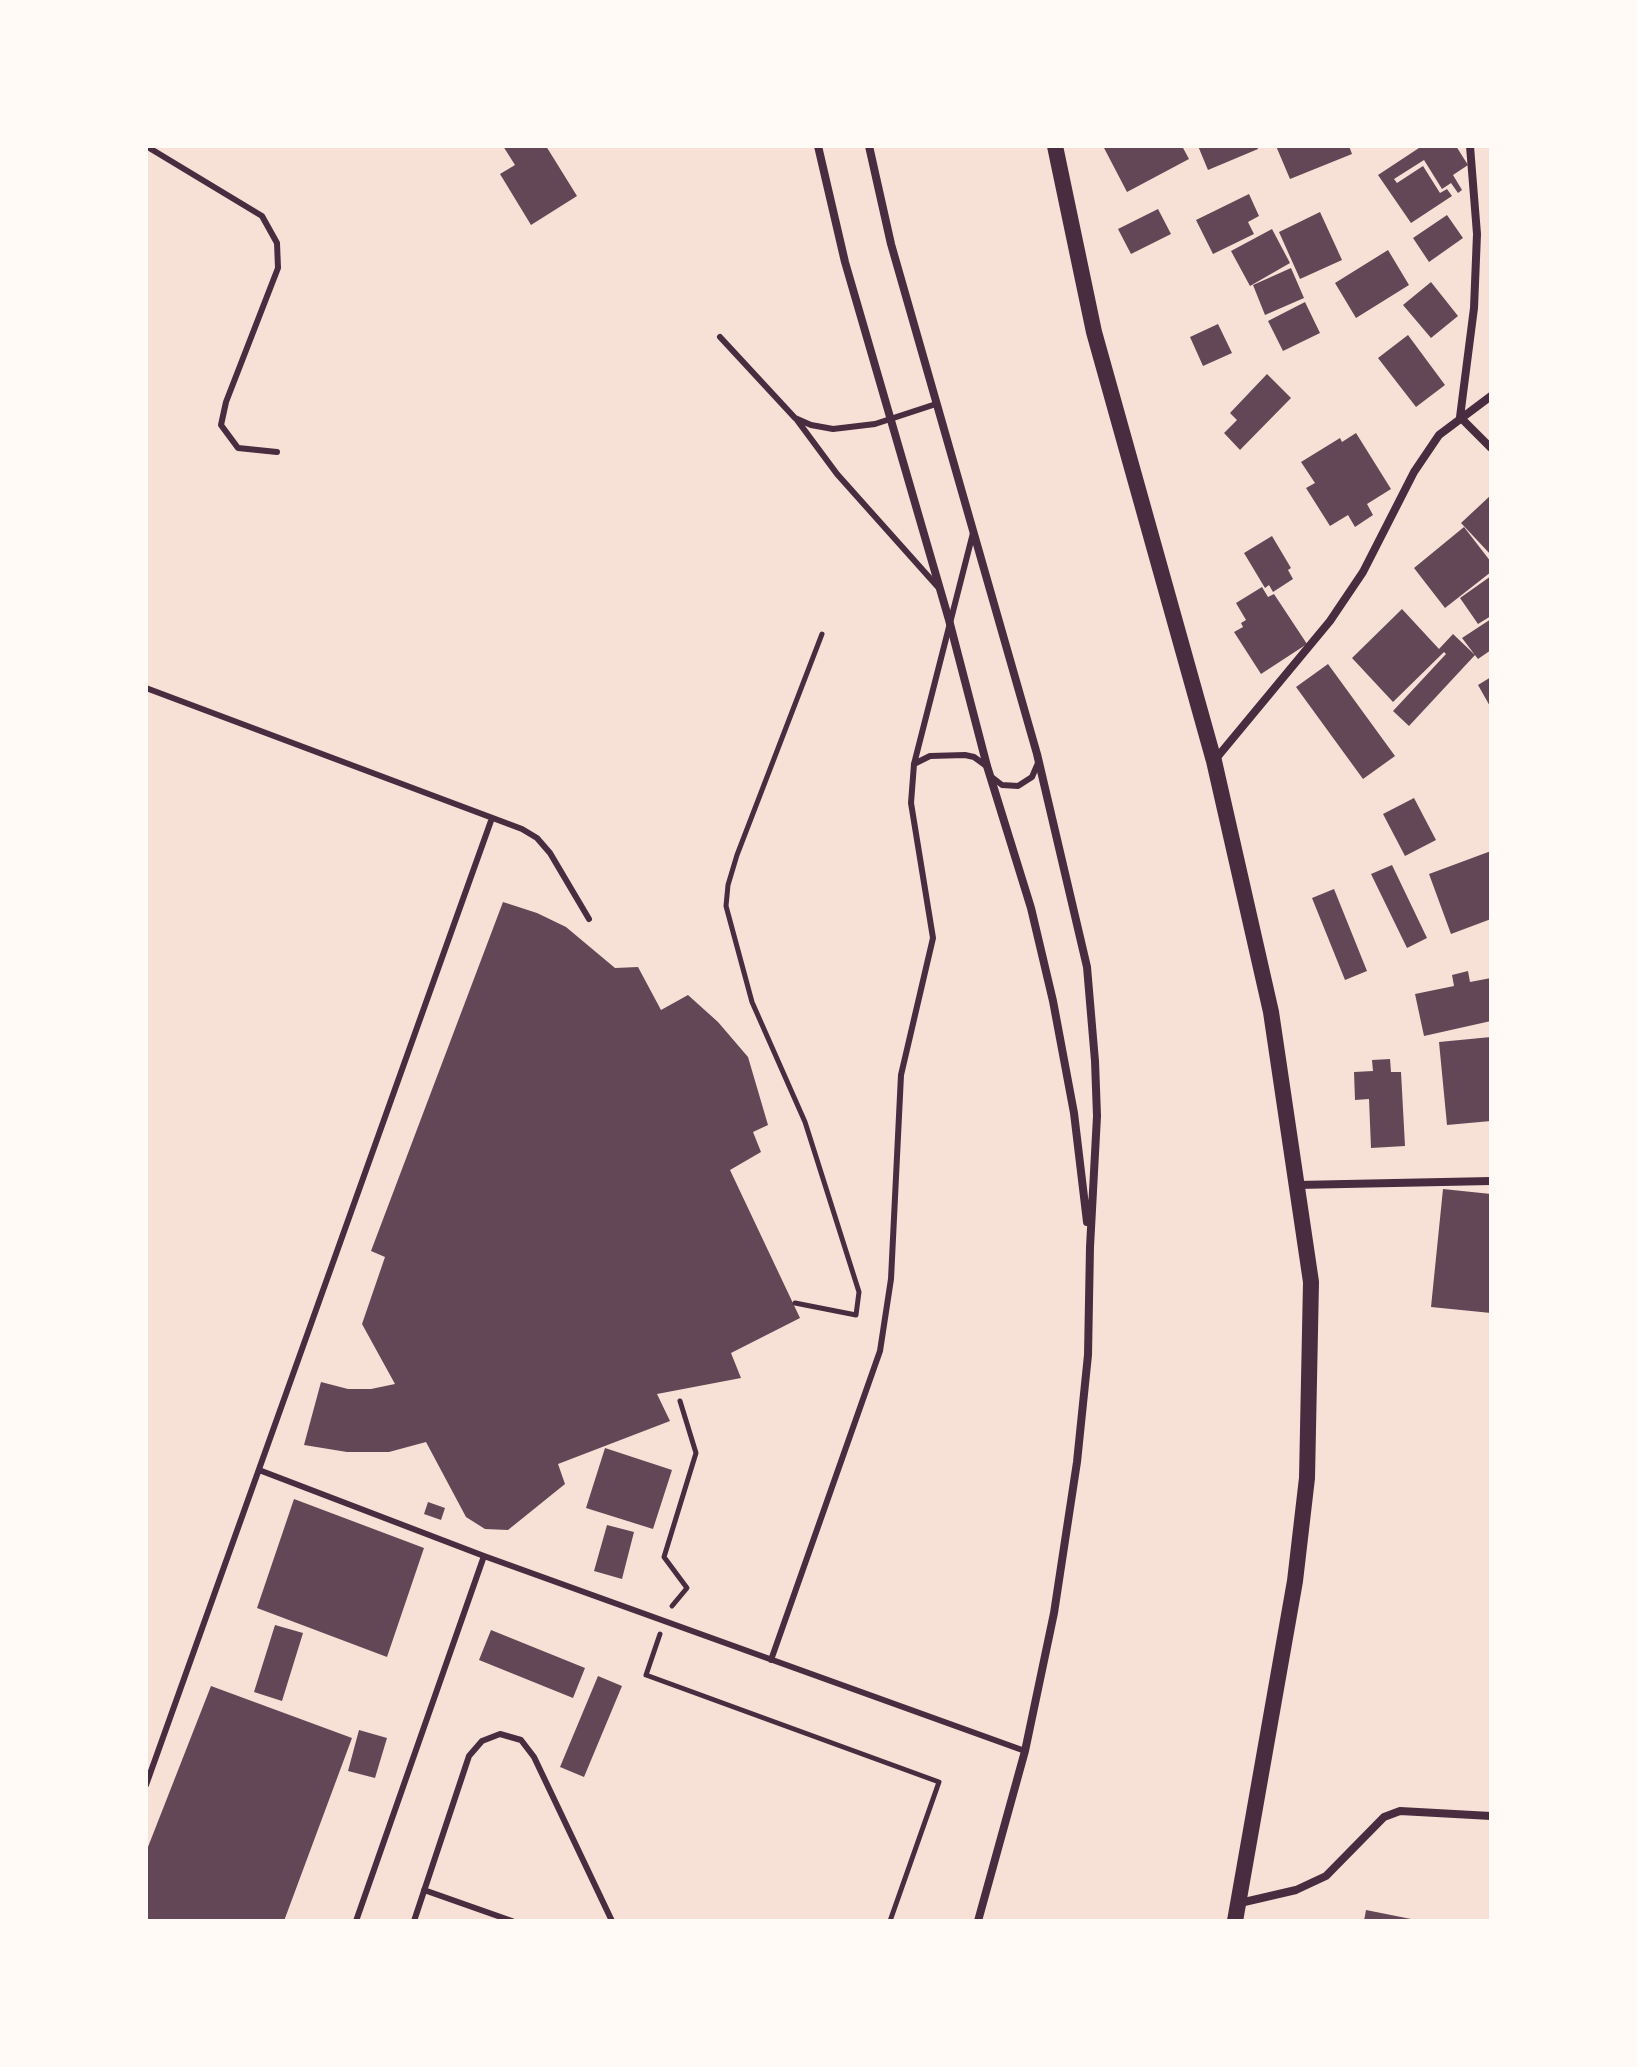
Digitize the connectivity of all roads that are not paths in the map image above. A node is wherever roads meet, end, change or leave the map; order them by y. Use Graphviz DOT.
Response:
graph roads {
  1 [pos="146,146"];
  2 [pos="818,146"];
  3 [pos="869,146"];
  4 [pos="1055,146"];
  5 [pos="1470,146"];
  6 [pos="720,337"];
  7 [pos="1491,396"];
  8 [pos="936,404"];
  9 [pos="1460,417"];
  10 [pos="795,418"];
  11 [pos="891,419"];
  12 [pos="1491,448"];
  13 [pos="277,452"];
  14 [pos="974,529"];
  15 [pos="940,588"];
  16 [pos="949,620"];
  17 [pos="146,688"];
  18 [pos="1037,754"];
  19 [pos="1214,761"];
  20 [pos="914,764"];
  21 [pos="987,766"];
  22 [pos="492,818"];
  23 [pos="589,919"];
  24 [pos="1491,1181"];
  25 [pos="1296,1185"];
  26 [pos="1090,1247"];
  27 [pos="259,1470"];
  28 [pos="484,1556"];
  29 [pos="771,1660"];
  30 [pos="1025,1751"];
  31 [pos="146,1785"];
  32 [pos="1491,1816"];
  33 [pos="424,1890"];
  34 [pos="1240,1903"];
  35 [pos="356,1921"];
  36 [pos="414,1921"];
  37 [pos="512,1921"];
  38 [pos="612,1921"];
  39 [pos="978,1921"];
  40 [pos="1235,1921"];
  1 -- 13 [label="lane"];
  2 -- 11 [label="street"];
  3 -- 8 [label="street"];
  4 -- 19 [label="main road"];
  5 -- 9 [label="street"];
  6 -- 10 [label="lane"];
  7 -- 9 [label="street"];
  8 -- 11 [label="lane"];
  8 -- 14 [label="street"];
  9 -- 12 [label="street"];
  9 -- 19 [label="street"];
  10 -- 11 [label="lane"];
  10 -- 15 [label="lane"];
  11 -- 15 [label="street"];
  14 -- 16 [label="lane"];
  14 -- 18 [label="street"];
  15 -- 16 [label="street"];
  16 -- 20 [label="lane"];
  16 -- 21 [label="street"];
  17 -- 22 [label="lane"];
  18 -- 21 [label="lane"];
  18 -- 26 [label="street"];
  19 -- 25 [label="main road"];
  20 -- 21 [label="lane"];
  20 -- 29 [label="lane"];
  21 -- 26 [label="street"];
  22 -- 23 [label="lane"];
  22 -- 27 [label="lane"];
  24 -- 25 [label="street"];
  25 -- 34 [label="main road"];
  26 -- 30 [label="street"];
  27 -- 28 [label="lane"];
  27 -- 31 [label="lane"];
  28 -- 29 [label="lane"];
  28 -- 35 [label="lane"];
  29 -- 30 [label="lane"];
  30 -- 39 [label="street"];
  32 -- 34 [label="street"];
  33 -- 36 [label="lane"];
  33 -- 37 [label="lane"];
  33 -- 38 [label="lane"];
  34 -- 40 [label="main road"];
}
